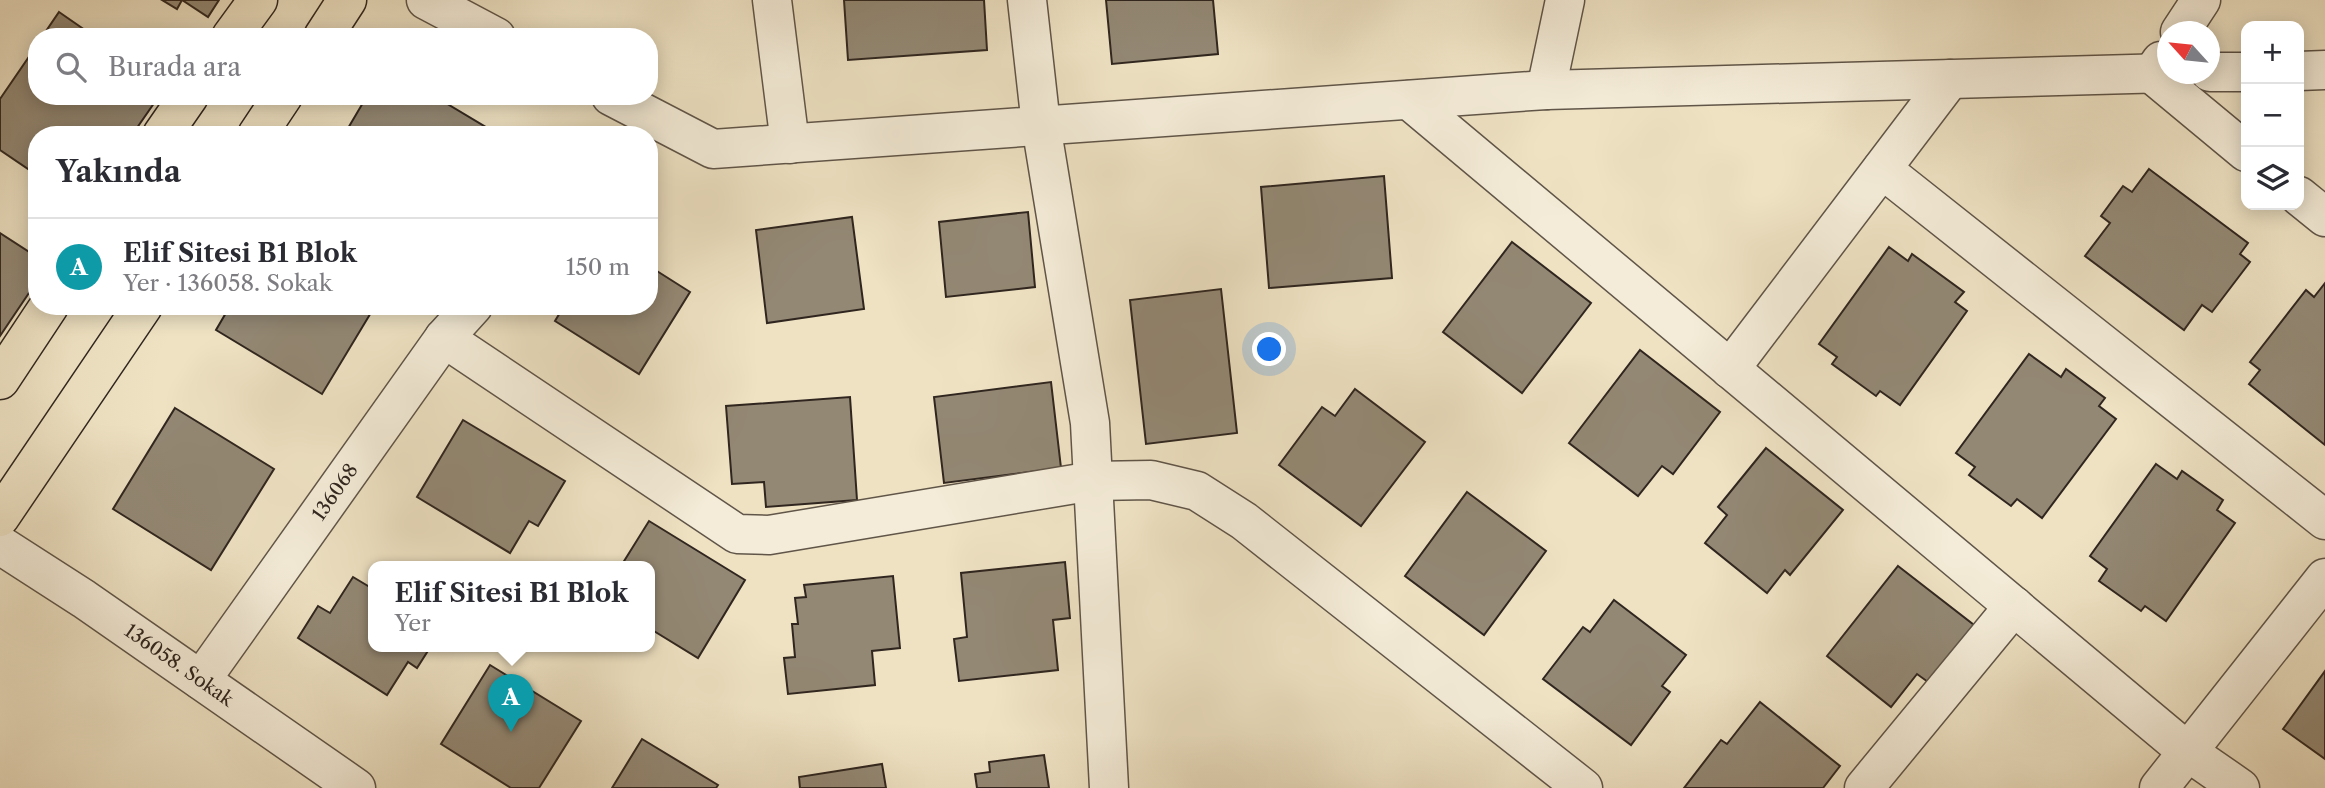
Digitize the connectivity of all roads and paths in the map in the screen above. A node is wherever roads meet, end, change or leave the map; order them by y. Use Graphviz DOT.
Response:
graph roads {
  1 [pos="258,0"];
  2 [pos="347,0"];
  3 [pos="426,0"];
  4 [pos="772,0"];
  5 [pos="1027,0"];
  6 [pos="1565,0"];
  7 [pos="2201,0"];
  8 [pos="2187,21"];
  9 [pos="238,28"];
  10 [pos="329,28"];
  11 [pos="479,28"];
  12 [pos="2157,66"];
  13 [pos="2325,70"];
  14 [pos="2304,71"];
  15 [pos="2220,72"];
  16 [pos="2241,72"];
  17 [pos="1950,79"];
  18 [pos="2180,84"];
  19 [pos="1545,90"];
  20 [pos="1409,100"];
  21 [pos="182,105"];
  22 [pos="277,105"];
  23 [pos="619,105"];
  24 [pos="635,124"];
  25 [pos="1041,125"];
  26 [pos="168,126"];
  27 [pos="263,126"];
  28 [pos="658,131"];
  29 [pos="790,144"];
  30 [pos="2241,147"];
  31 [pos="1882,169"];
  32 [pos="2304,199"];
  33 [pos="2325,217"];
  34 [pos="43,315"];
  35 [pos="136,315"];
  36 [pos="464,315"];
  37 [pos="444,338"];
  38 [pos="1730,369"];
  39 [pos="0,380"];
  40 [pos="1093,481"];
  41 [pos="0,517"];
  42 [pos="2325,520"];
  43 [pos="0,545"];
  44 [pos="2325,578"];
  45 [pos="2014,606"];
  46 [pos="201,680"];
  47 [pos="2188,752"];
  48 [pos="356,788"];
  49 [pos="1110,788"];
  50 [pos="1583,788"];
  51 [pos="1864,788"];
  52 [pos="2159,788"];
  53 [pos="2240,788"];
  1 -- 9 [label="main road"];
  2 -- 10 [label="main road"];
  3 -- 11 [label="street"];
  4 -- 29 [label="street"];
  5 -- 25 [label="street"];
  6 -- 19 [label="street"];
  7 -- 8 [label="street"];
  12 -- 17 [label="street"];
  13 -- 14 [label="street"];
  15 -- 16 [label="street"];
  17 -- 19 [label="street"];
  17 -- 31 [label="street"];
  18 -- 30 [label="street"];
  19 -- 20 [label="street"];
  20 -- 25 [label="street"];
  20 -- 38 [label="street"];
  21 -- 26 [label="main road"];
  22 -- 27 [label="main road"];
  23 -- 24 [label="street"];
  25 -- 29 [label="street"];
  25 -- 40 [label="street"];
  28 -- 29 [label="street"];
  31 -- 38 [label="street"];
  31 -- 42 [label="street"];
  32 -- 33 [label="street"];
  34 -- 39 [label="main road"];
  35 -- 41 [label="main road"];
  36 -- 37 [label="street, 136068"];
  37 -- 40 [label="street"];
  37 -- 46 [label="street, 136068"];
  38 -- 45 [label="street"];
  40 -- 49 [label="street"];
  40 -- 50 [label="street"];
  43 -- 46 [label="street, 136058. Sokak"];
  44 -- 47 [label="street"];
  45 -- 47 [label="street"];
  45 -- 51 [label="street"];
  46 -- 48 [label="street, 136058. Sokak"];
  47 -- 52 [label="street"];
  47 -- 53 [label="street"];
}
